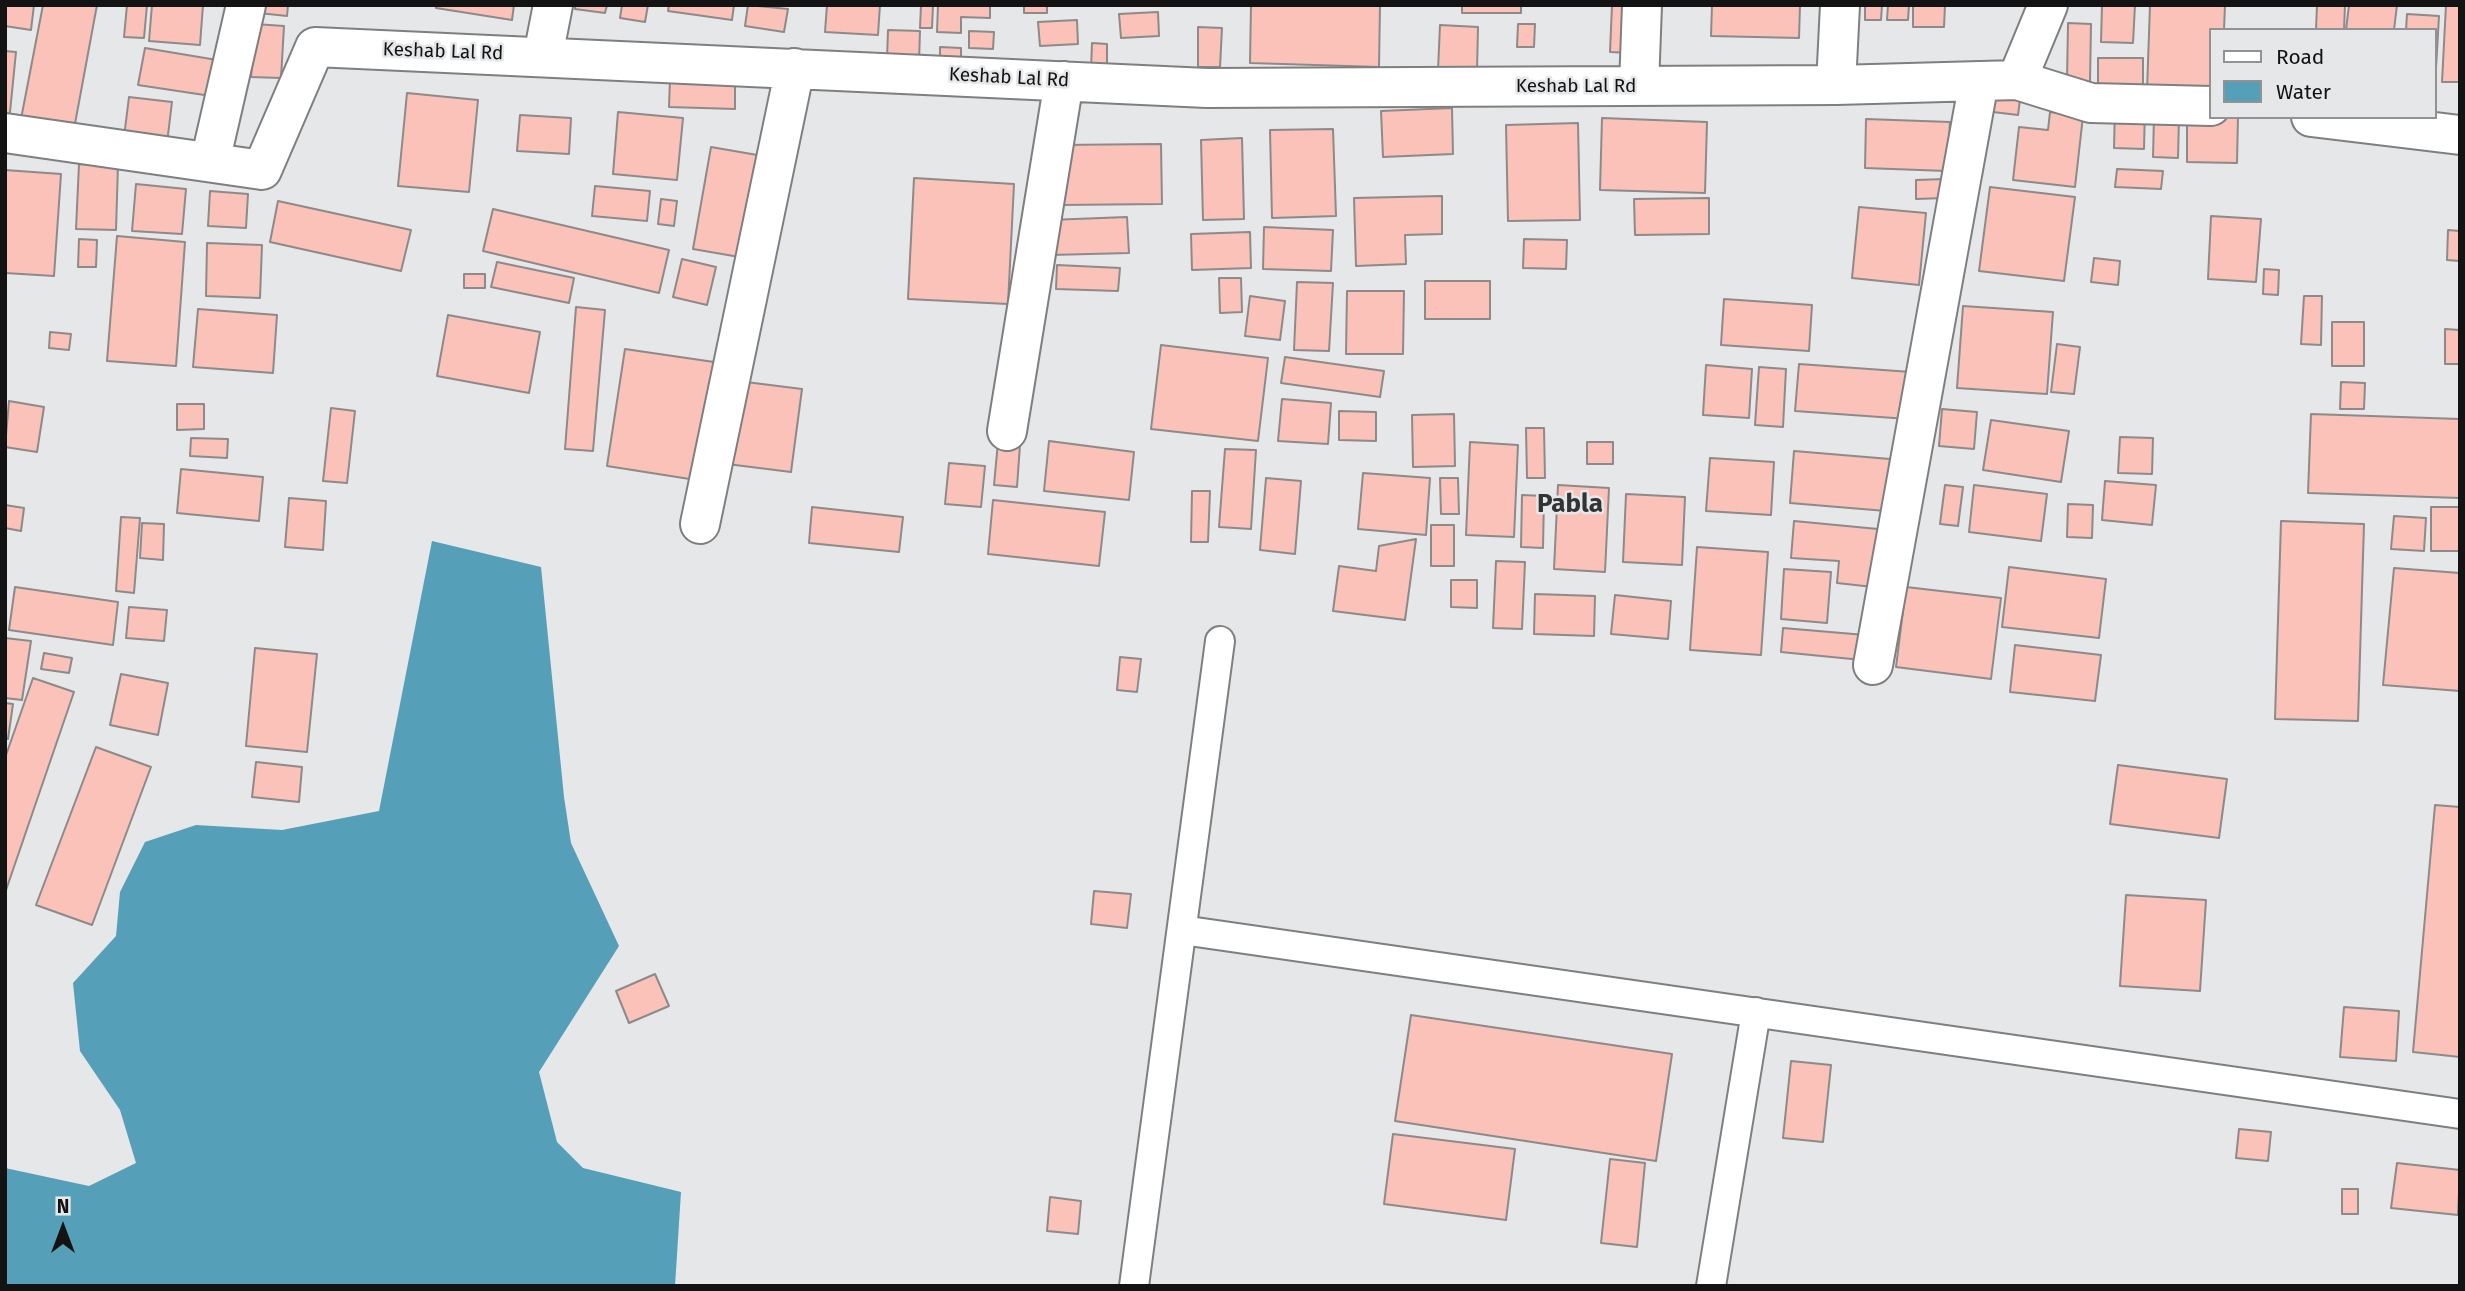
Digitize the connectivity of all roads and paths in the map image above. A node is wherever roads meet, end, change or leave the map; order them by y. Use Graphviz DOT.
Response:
graph roads {
  1 [pos="246,5"];
  2 [pos="553,5"];
  3 [pos="1642,5"];
  4 [pos="1840,5"];
  5 [pos="2048,5"];
  6 [pos="543,57"];
  7 [pos="795,68"];
  8 [pos="1998,80"];
  9 [pos="1064,81"];
  10 [pos="1639,86"];
  11 [pos="1836,86"];
  12 [pos="2210,106"];
  13 [pos="2328,119"];
  14 [pos="5,133"];
  15 [pos="2460,135"];
  16 [pos="210,162"];
  17 [pos="1007,431"];
  18 [pos="700,524"];
  19 [pos="1220,641"];
  20 [pos="1873,665"];
  21 [pos="1182,930"];
  22 [pos="1756,1012"];
  23 [pos="2460,1114"];
  24 [pos="1134,1286"];
  25 [pos="1711,1286"];
  1 -- 16 [label="street"];
  2 -- 6 [label="street"];
  3 -- 10 [label="street"];
  4 -- 11 [label="street"];
  5 -- 8 [label="street"];
  6 -- 7 [label="street, Keshab Lal Rd"];
  6 -- 16 [label="street, Keshab Lal Rd"];
  7 -- 9 [label="street, Keshab Lal Rd"];
  7 -- 18 [label="street"];
  8 -- 11 [label="street, Keshab Lal Rd"];
  8 -- 12 [label="street, Keshab Lal Rd"];
  8 -- 20 [label="street"];
  9 -- 10 [label="street, Keshab Lal Rd"];
  9 -- 17 [label="street"];
  10 -- 11 [label="street, Keshab Lal Rd"];
  13 -- 15 [label="street"];
  14 -- 16 [label="street, Keshab Lal Rd"];
  19 -- 21 [label="lane"];
  21 -- 22 [label="lane"];
  21 -- 24 [label="lane"];
  22 -- 23 [label="lane"];
  22 -- 25 [label="lane"];
}
